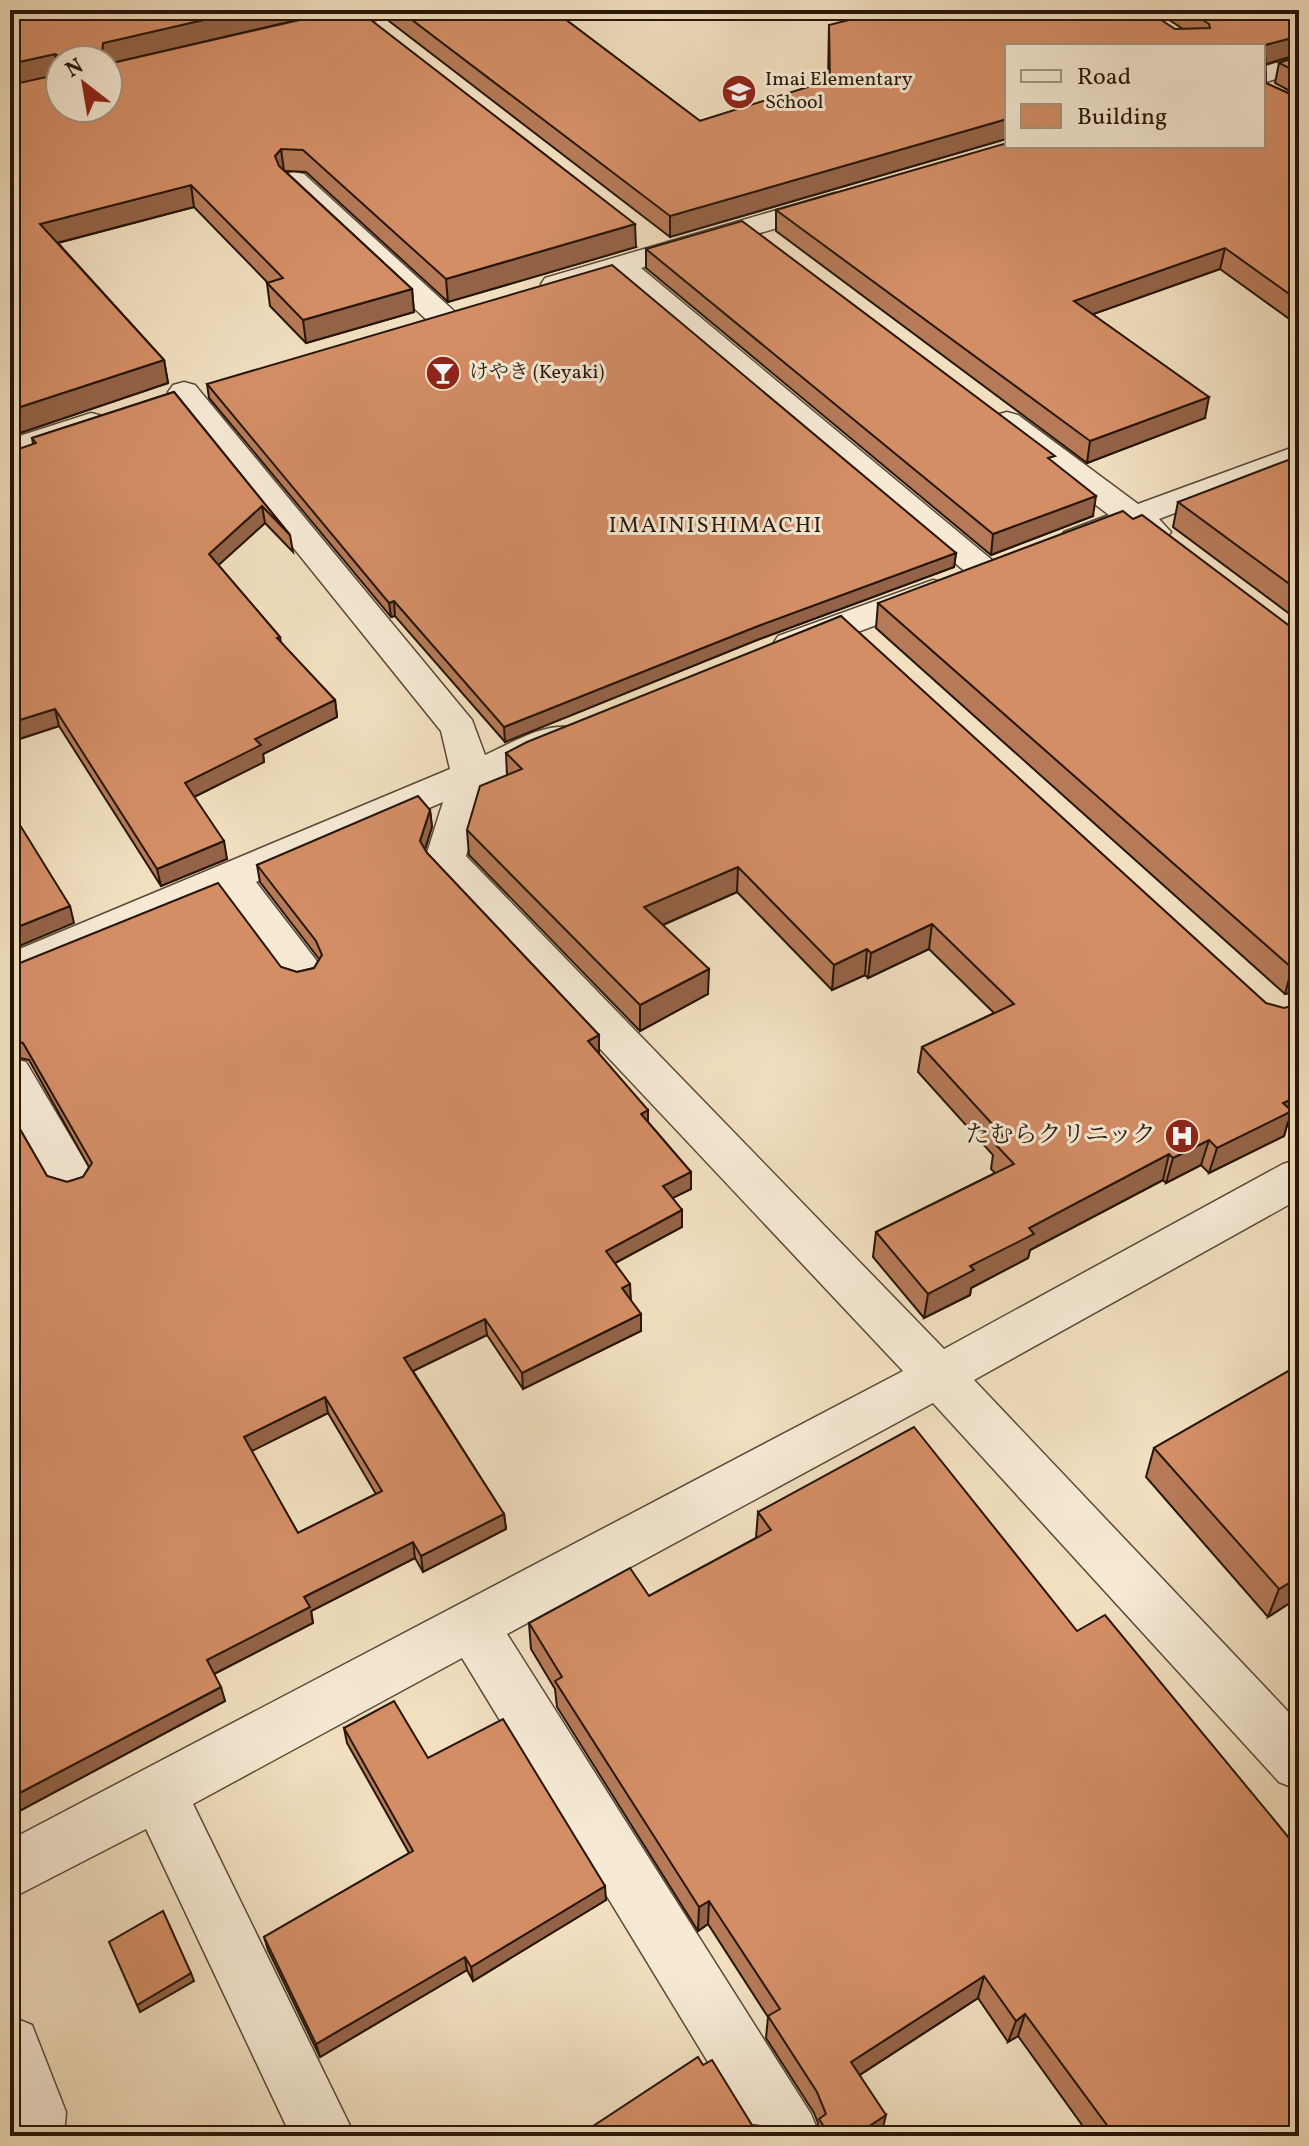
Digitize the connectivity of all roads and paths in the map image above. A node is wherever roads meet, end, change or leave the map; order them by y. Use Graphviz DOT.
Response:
graph roads {
  1 [pos="378,20"];
  2 [pos="287,33"];
  3 [pos="1299,64"];
  4 [pos="1265,74"];
  5 [pos="294,180"];
  6 [pos="870,191"];
  7 [pos="748,228"];
  8 [pos="641,234"];
  9 [pos="775,248"];
  10 [pos="665,252"];
  11 [pos="619,265"];
  12 [pos="535,290"];
  13 [pos="442,317"];
  14 [pos="184,393"];
  15 [pos="988,407"];
  16 [pos="126,412"];
  17 [pos="10,450"];
  18 [pos="1299,455"];
  19 [pos="1134,518"];
  20 [pos="1172,546"];
  21 [pos="1016,561"];
  22 [pos="845,623"];
  23 [pos="880,655"];
  24 [pos="757,657"];
  25 [pos="601,722"];
  26 [pos="471,774"];
  27 [pos="229,876"];
  28 [pos="10,970"];
  29 [pos="301,971"];
  30 [pos="10,1074"];
  31 [pos="1299,1177"];
  32 [pos="71,1178"];
  33 [pos="938,1376"];
  34 [pos="472,1626"];
  35 [pos="1299,1763"];
  36 [pos="159,1795"];
  37 [pos="10,1871"];
  38 [pos="10,2047"];
  39 [pos="33,2136"];
  40 [pos="324,2136"];
  41 [pos="789,2136"];
  1 -- 2 [label="street"];
  3 -- 4 [label="street"];
  5 -- 13 [label="street"];
  6 -- 7 [label="street"];
  7 -- 9 [label="street"];
  7 -- 10 [label="street"];
  8 -- 10 [label="street"];
  10 -- 11 [label="street"];
  11 -- 12 [label="street"];
  11 -- 21 [label="street"];
  14 -- 26 [label="street"];
  15 -- 19 [label="street"];
  16 -- 17 [label="street"];
  18 -- 19 [label="street"];
  19 -- 20 [label="street"];
  19 -- 21 [label="street"];
  21 -- 22 [label="street"];
  22 -- 23 [label="street"];
  22 -- 24 [label="street"];
  25 -- 26 [label="street"];
  26 -- 27 [label="street"];
  26 -- 33 [label="street"];
  27 -- 28 [label="street"];
  27 -- 29 [label="street"];
  30 -- 32 [label="street"];
  31 -- 33 [label="street"];
  33 -- 34 [label="street"];
  33 -- 35 [label="street"];
  34 -- 36 [label="street"];
  34 -- 41 [label="street"];
  36 -- 37 [label="street"];
  36 -- 40 [label="street"];
  38 -- 39 [label="street"];
}
